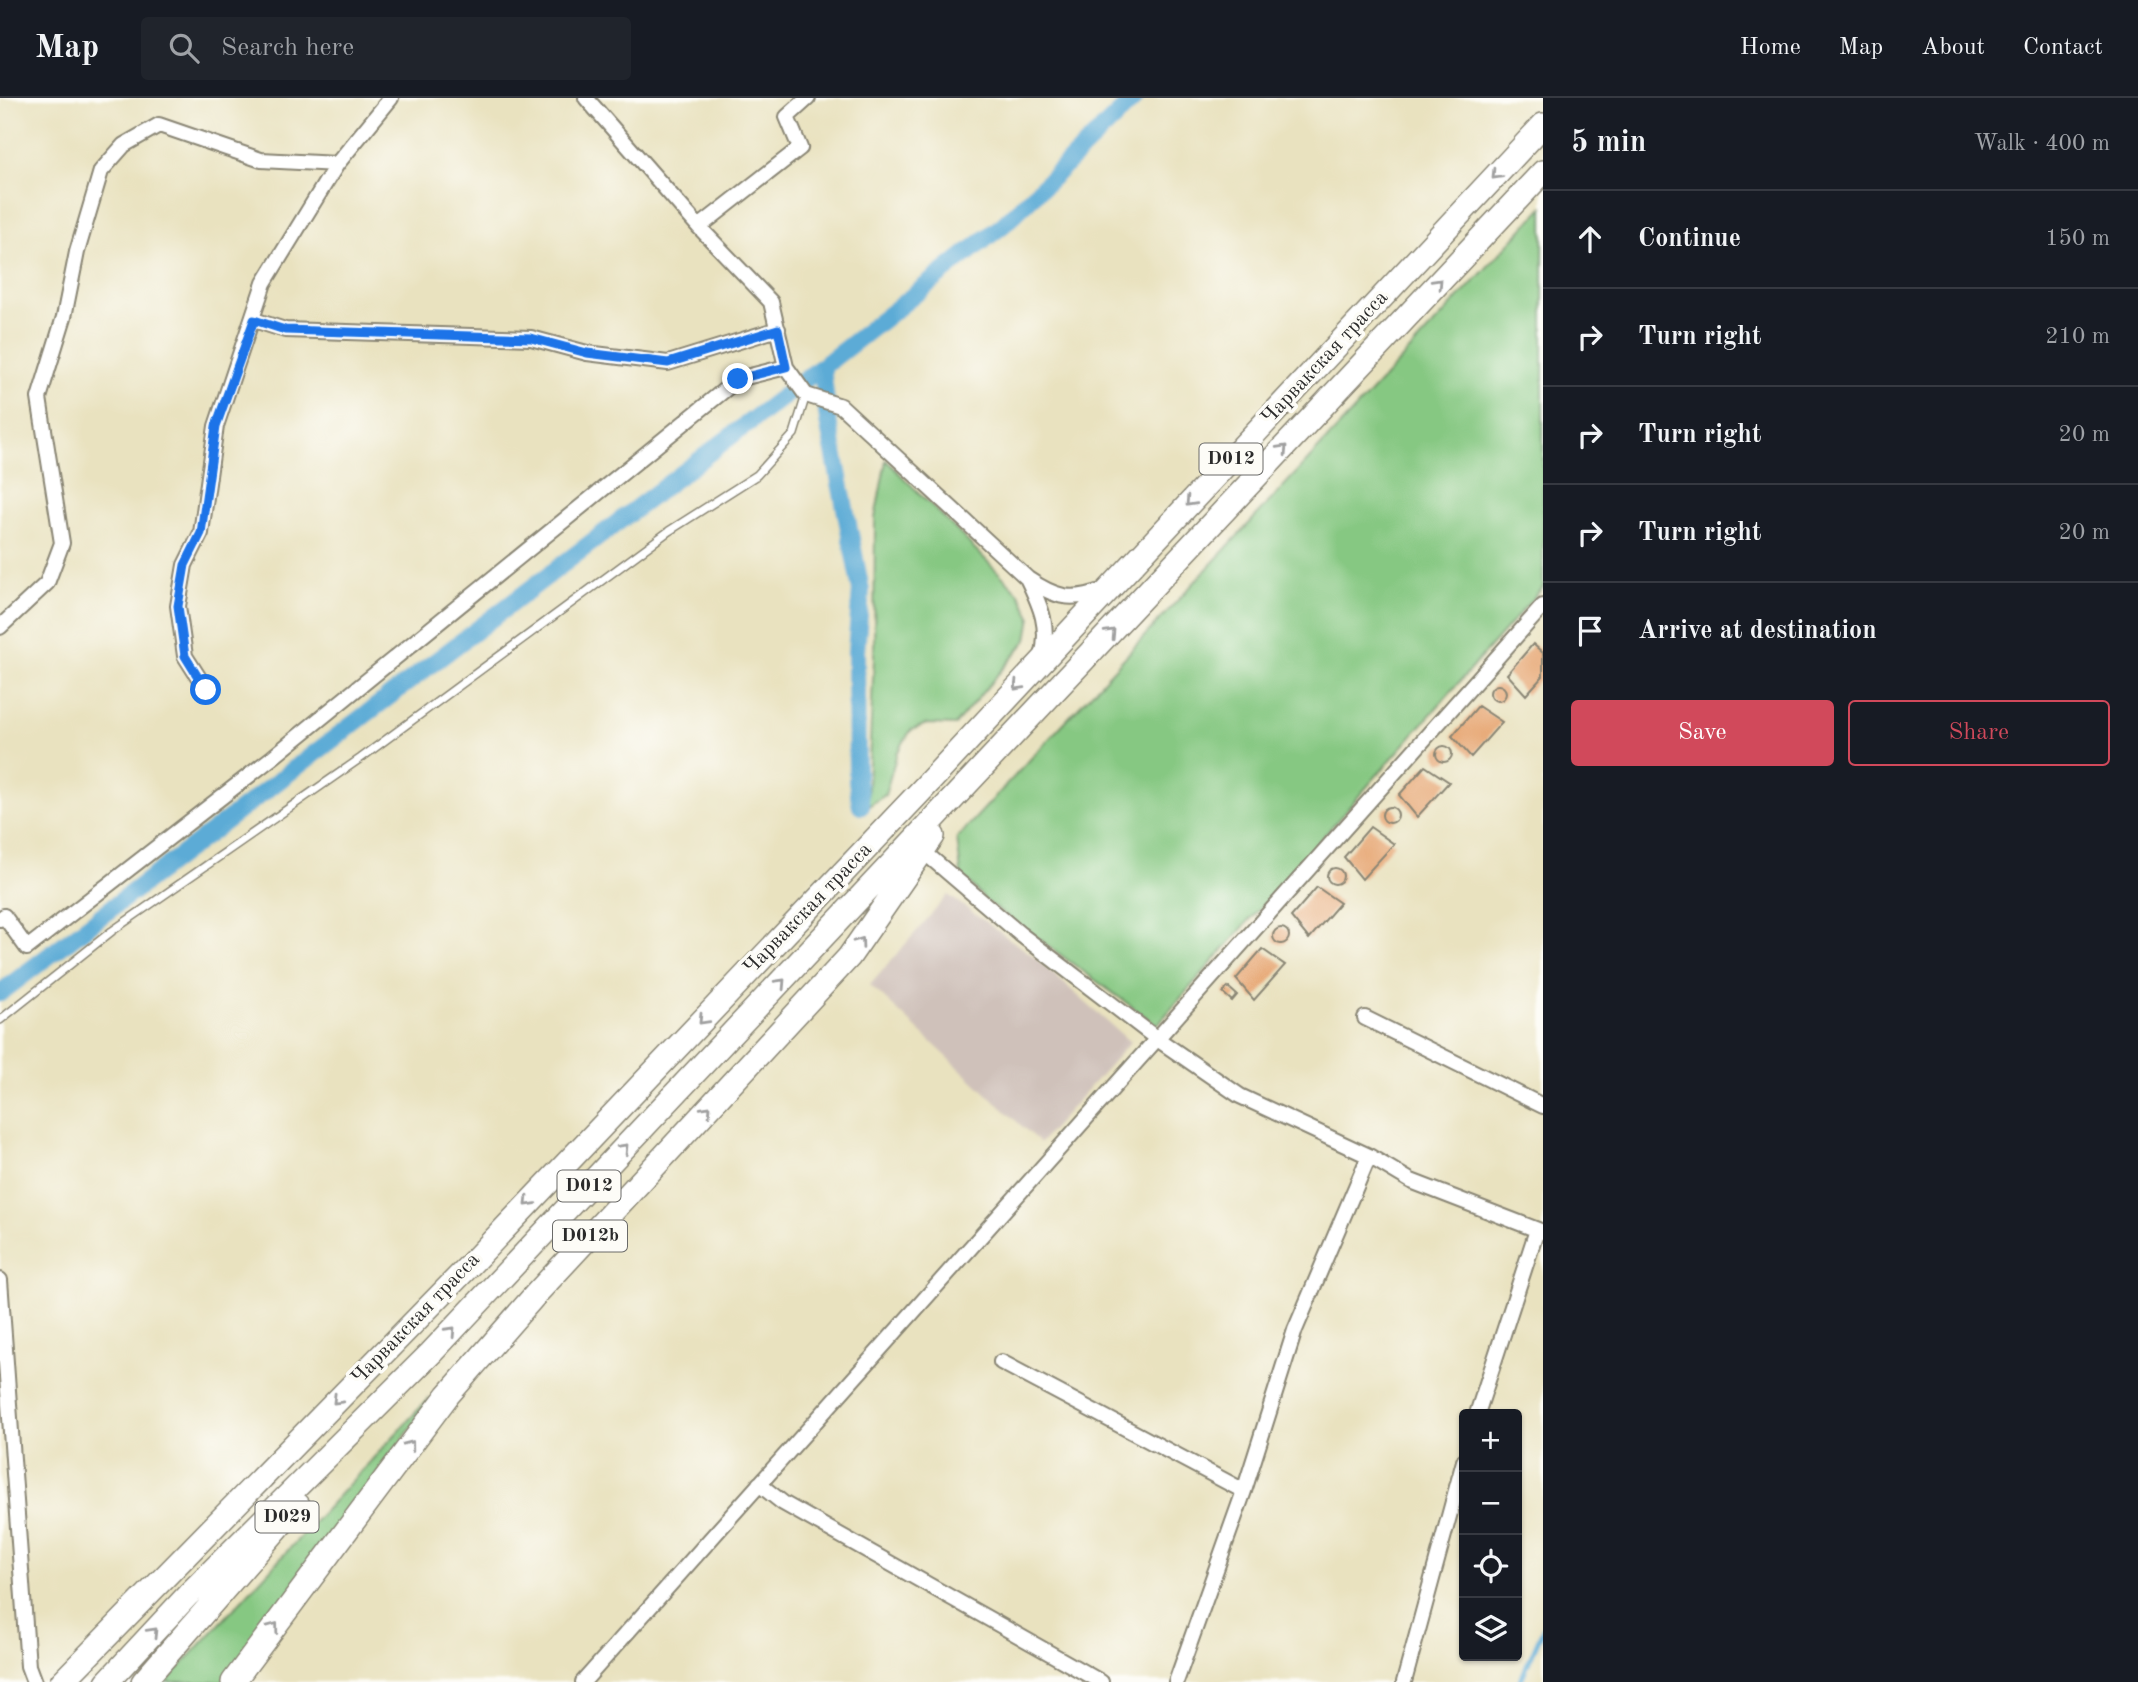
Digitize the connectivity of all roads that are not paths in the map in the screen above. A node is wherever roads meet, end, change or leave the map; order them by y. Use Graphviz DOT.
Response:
graph roads {
  1 [pos="391,98"];
  2 [pos="586,98"];
  3 [pos="808,98"];
  4 [pos="1543,125"];
  5 [pos="337,163"];
  6 [pos="1543,172"];
  7 [pos="699,228"];
  8 [pos="254,320"];
  9 [pos="778,329"];
  10 [pos="786,367"];
  11 [pos="806,395"];
  12 [pos="1028,579"];
  13 [pos="1115,583"];
  14 [pos="1543,607"];
  15 [pos="0,627"];
  16 [pos="1041,662"];
  17 [pos="206,690"];
  18 [pos="956,798"];
  19 [pos="924,852"];
  20 [pos="0,919"];
  21 [pos="1365,1018"];
  22 [pos="0,1020"];
  23 [pos="1156,1038"];
  24 [pos="1543,1106"];
  25 [pos="1369,1156"];
  26 [pos="1540,1231"];
  27 [pos="0,1280"];
  28 [pos="431,1353"];
  29 [pos="1002,1362"];
  30 [pos="1479,1409"];
  31 [pos="1461,1472"];
  32 [pos="760,1484"];
  33 [pos="1244,1491"];
  34 [pos="34,1682"];
  35 [pos="62,1682"];
  36 [pos="107,1682"];
  37 [pos="144,1682"];
  38 [pos="233,1682"];
  39 [pos="583,1682"];
  40 [pos="1101,1682"];
  41 [pos="1176,1682"];
  42 [pos="1404,1682"];
  1 -- 5 [label="street"];
  2 -- 7 [label="street"];
  3 -- 7 [label="street"];
  4 -- 13 [label="highway, Чарвакская трасса / D012, one-way"];
  5 -- 8 [label="street"];
  5 -- 15 [label="street"];
  18 -- 6 [label="highway, Чарвакская трасса / D012, one-way"];
  7 -- 9 [label="street"];
  8 -- 9 [label="street"];
  8 -- 17 [label="street"];
  9 -- 10 [label="street"];
  10 -- 11 [label="street"];
  10 -- 20 [label="street"];
  11 -- 12 [label="street"];
  11 -- 22 [label="lane"];
  12 -- 13 [label="street"];
  12 -- 16 [label="street"];
  13 -- 16 [label="highway, Чарвакская трасса / D012"];
  14 -- 23 [label="street"];
  16 -- 35 [label="highway, Чарвакская трасса / D012, one-way"];
  18 -- 19 [label="highway, D012b"];
  28 -- 18 [label="highway, Чарвакская трасса / D012, one-way"];
  19 -- 23 [label="street"];
  38 -- 19 [label="highway, D012b, one-way"];
  21 -- 24 [label="street"];
  23 -- 25 [label="street"];
  23 -- 32 [label="street"];
  25 -- 26 [label="street"];
  25 -- 33 [label="street"];
  26 -- 30 [label="street"];
  27 -- 34 [label="street"];
  36 -- 28 [label="highway, Чарвакская трасса / D012, one-way"];
  28 -- 37 [label="highway, D029"];
  29 -- 33 [label="street"];
  31 -- 42 [label="street"];
  32 -- 39 [label="street"];
  32 -- 40 [label="street"];
  33 -- 41 [label="street"];
}
